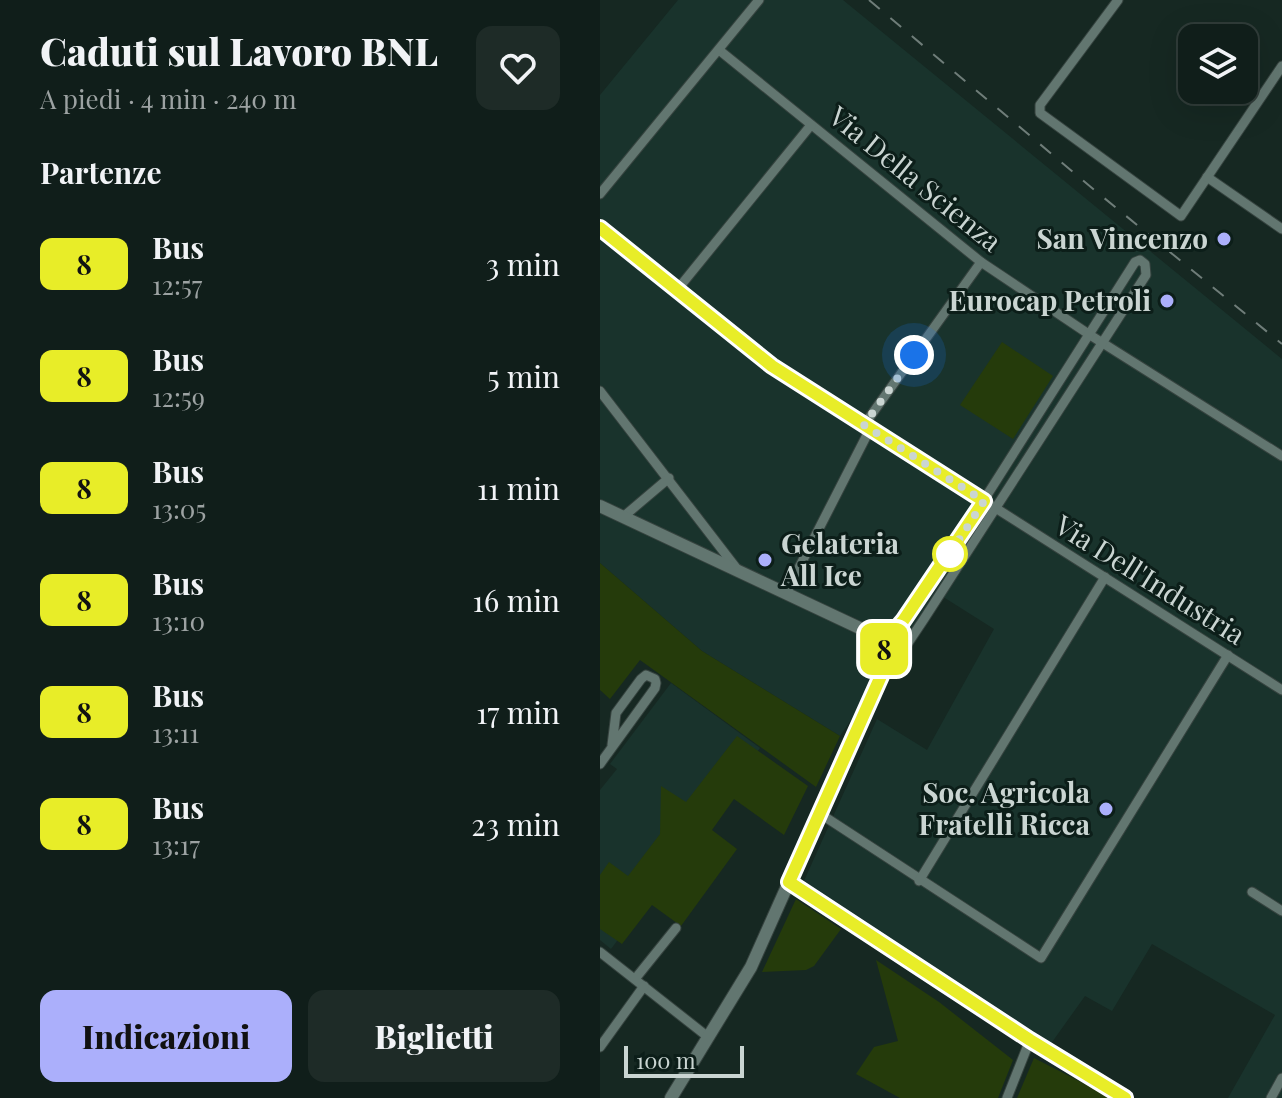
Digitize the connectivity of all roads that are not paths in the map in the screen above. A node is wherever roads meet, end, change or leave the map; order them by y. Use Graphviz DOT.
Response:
graph roads {
  1 [pos="759,0"];
  2 [pos="1118,0"];
  3 [pos="719,50"];
  4 [pos="1282,66"];
  5 [pos="811,125"];
  6 [pos="1207,177"];
  7 [pos="600,194"];
  8 [pos="600,228"];
  9 [pos="1282,229"];
  10 [pos="981,262"];
  11 [pos="677,290"];
  12 [pos="1090,335"];
  13 [pos="1102,342"];
  14 [pos="600,391"];
  15 [pos="867,427"];
  16 [pos="1282,456"];
  17 [pos="669,478"];
  18 [pos="984,501"];
  19 [pos="600,506"];
  20 [pos="995,508"];
  21 [pos="623,517"];
  22 [pos="738,571"];
  23 [pos="1105,577"];
  24 [pos="786,593"];
  25 [pos="883,644"];
  26 [pos="1228,655"];
  27 [pos="881,676"];
  28 [pos="1282,690"];
  29 [pos="612,745"];
  30 [pos="600,764"];
  31 [pos="819,813"];
  32 [pos="919,881"];
  33 [pos="789,882"];
  34 [pos="1252,892"];
  35 [pos="1282,911"];
  36 [pos="676,928"];
  37 [pos="600,952"];
  38 [pos="635,979"];
  39 [pos="644,986"];
  40 [pos="708,1037"];
  41 [pos="1030,1040"];
  42 [pos="600,1047"];
  43 [pos="1282,1078"];
  44 [pos="671,1098"];
  45 [pos="1007,1098"];
  46 [pos="1125,1098"];
  47 [pos="1271,1098"];
  1 -- 3 [label="street"];
  2 -- 6 [label="street"];
  3 -- 5 [label="street, Via Della Scienza"];
  3 -- 7 [label="street"];
  4 -- 6 [label="street"];
  5 -- 10 [label="street, Via Della Scienza"];
  5 -- 11 [label="street"];
  6 -- 9 [label="street"];
  8 -- 11 [label="street, Via Dell'Industria"];
  10 -- 12 [label="street, Via Della Scienza"];
  10 -- 15 [label="street"];
  11 -- 15 [label="street, Via Dell'Industria"];
  12 -- 13 [label="street, Via Della Scienza"];
  12 -- 13 [label="street"];
  12 -- 18 [label="street"];
  13 -- 16 [label="street, Via Della Scienza"];
  13 -- 20 [label="street"];
  14 -- 17 [label="street"];
  15 -- 18 [label="street, Via Dell'Industria"];
  15 -- 24 [label="street"];
  17 -- 21 [label="street"];
  17 -- 22 [label="street"];
  18 -- 20 [label="street, Via Dell'Industria"];
  18 -- 25 [label="street"];
  19 -- 21 [label="street"];
  20 -- 23 [label="street, Via Dell'Industria"];
  20 -- 27 [label="street"];
  21 -- 22 [label="street"];
  22 -- 24 [label="street"];
  23 -- 26 [label="street, Via Dell'Industria"];
  23 -- 32 [label="street"];
  24 -- 25 [label="street"];
  25 -- 27 [label="street"];
  26 -- 28 [label="street, Via Dell'Industria"];
  26 -- 32 [label="street"];
  27 -- 31 [label="street"];
  29 -- 29 [label="street"];
  29 -- 30 [label="street"];
  31 -- 32 [label="street"];
  31 -- 33 [label="street"];
  33 -- 40 [label="street"];
  33 -- 41 [label="street"];
  34 -- 35 [label="street"];
  36 -- 38 [label="street"];
  37 -- 38 [label="street"];
  38 -- 39 [label="street"];
  39 -- 40 [label="street"];
  39 -- 42 [label="street"];
  40 -- 44 [label="street"];
  41 -- 45 [label="street"];
  41 -- 46 [label="street"];
  43 -- 47 [label="street"];
}
